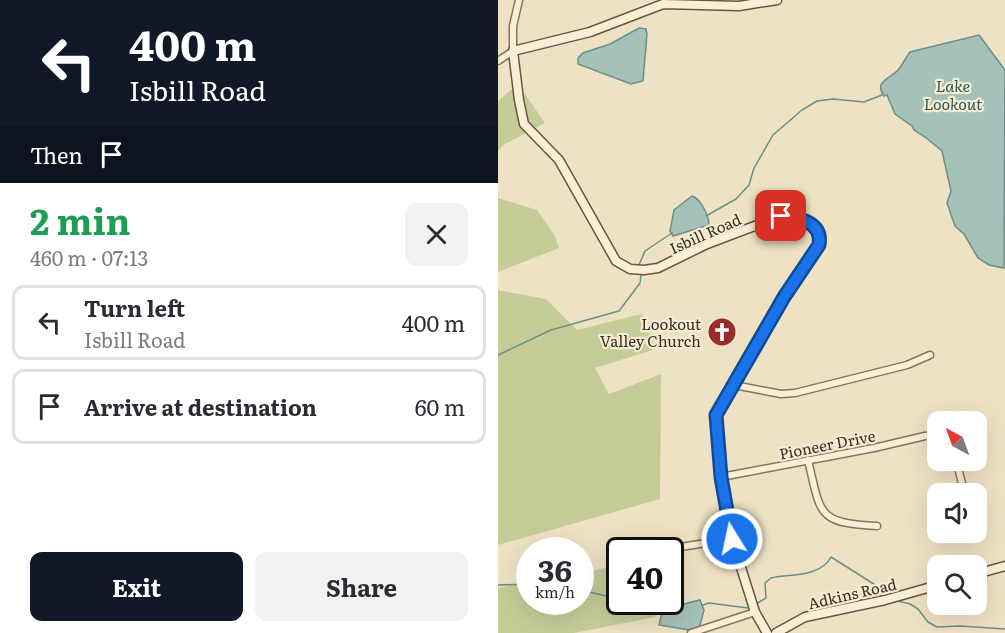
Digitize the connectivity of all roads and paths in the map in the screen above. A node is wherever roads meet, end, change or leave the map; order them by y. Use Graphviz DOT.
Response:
graph roads {
  1 [pos="519,0"];
  2 [pos="777,0"];
  3 [pos="717,3"];
  4 [pos="513,51"];
  5 [pos="498,62"];
  6 [pos="930,356"];
  7 [pos="734,385"];
  8 [pos="927,436"];
  9 [pos="808,460"];
  10 [pos="721,477"];
  11 [pos="877,526"];
  12 [pos="732,539"];
  13 [pos="684,546"];
  14 [pos="1005,566"];
  15 [pos="987,571"];
  16 [pos="927,588"];
  17 [pos="755,612"];
  18 [pos="691,633"];
  19 [pos="767,633"];
  20 [pos="776,633"];
  1 -- 4 [label="street"];
  2 -- 3 [label="street"];
  3 -- 4 [label="street"];
  4 -- 5 [label="street"];
  4 -- 7 [label="street, Isbill Road"];
  6 -- 7 [label="street"];
  7 -- 10 [label="street, Isbill Road"];
  8 -- 9 [label="street, Pioneer Drive"];
  9 -- 10 [label="street, Pioneer Drive"];
  9 -- 11 [label="street"];
  10 -- 12 [label="street, Isbill Road"];
  12 -- 13 [label="street"];
  12 -- 17 [label="street, Isbill Road"];
  14 -- 15 [label="street"];
  16 -- 20 [label="street, Adkins Road"];
  17 -- 18 [label="street"];
  17 -- 19 [label="street, Isbill Road"];
}
